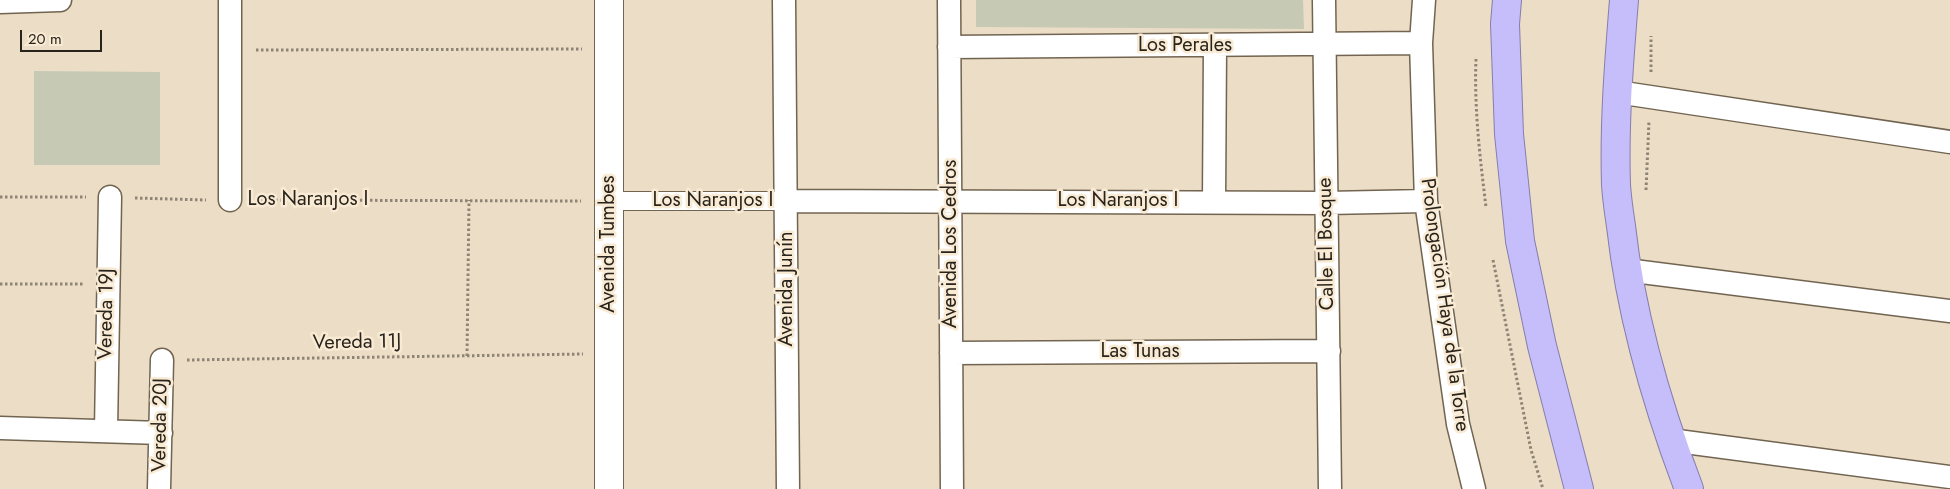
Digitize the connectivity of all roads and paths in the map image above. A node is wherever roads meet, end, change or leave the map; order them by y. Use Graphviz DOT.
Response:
graph roads {
  1 [pos="60,0"];
  2 [pos="230,0"];
  3 [pos="608,0"];
  4 [pos="784,0"];
  5 [pos="949,0"];
  6 [pos="1324,0"];
  7 [pos="1424,0"];
  8 [pos="1506,0"];
  9 [pos="1624,0"];
  10 [pos="0,2"];
  11 [pos="1421,43"];
  12 [pos="1324,45"];
  13 [pos="1215,46"];
  14 [pos="950,47"];
  15 [pos="608,49"];
  16 [pos="230,50"];
  17 [pos="1617,92"];
  18 [pos="1650,118"];
  19 [pos="1950,142"];
  20 [pos="1646,193"];
  21 [pos="0,197"];
  22 [pos="110,198"];
  23 [pos="230,200"];
  24 [pos="469,200"];
  25 [pos="950,200"];
  26 [pos="609,201"];
  27 [pos="786,201"];
  28 [pos="1426,201"];
  29 [pos="1214,202"];
  30 [pos="1327,203"];
  31 [pos="1626,270"];
  32 [pos="0,284"];
  33 [pos="108,284"];
  34 [pos="1950,311"];
  35 [pos="1329,351"];
  36 [pos="951,352"];
  37 [pos="609,354"];
  38 [pos="468,356"];
  39 [pos="162,360"];
  40 [pos="0,428"];
  41 [pos="106,430"];
  42 [pos="161,433"];
  43 [pos="1670,440"];
  44 [pos="1950,477"];
  45 [pos="159,489"];
  46 [pos="609,489"];
  47 [pos="788,489"];
  48 [pos="952,489"];
  49 [pos="1330,489"];
  50 [pos="1474,489"];
  51 [pos="1579,489"];
  52 [pos="1689,489"];
  1 -- 10 [label="street"];
  2 -- 16 [label="street"];
  3 -- 15 [label="street, Avenida Tumbes"];
  4 -- 27 [label="street, Avenida Junín"];
  5 -- 14 [label="street, Avenida Los Cedros"];
  6 -- 12 [label="street, Calle El Bosque"];
  7 -- 11 [label="street, Prolongación Haya de la Torre"];
  8 -- 51 [label="highway"];
  9 -- 17 [label="highway"];
  11 -- 12 [label="street, Los Perales"];
  11 -- 28 [label="street, Prolongación Haya de la Torre"];
  12 -- 13 [label="street, Los Perales"];
  12 -- 30 [label="street, Calle El Bosque"];
  13 -- 14 [label="street, Los Perales"];
  13 -- 29 [label="street"];
  14 -- 25 [label="street, Avenida Los Cedros"];
  15 -- 16 [label="path"];
  15 -- 26 [label="street, Avenida Tumbes"];
  16 -- 23 [label="street"];
  17 -- 19 [label="street"];
  17 -- 31 [label="highway"];
  18 -- 20 [label="path"];
  21 -- 22 [label="path, Los Naranjos I"];
  22 -- 23 [label="path, Los Naranjos I"];
  22 -- 33 [label="street, Vereda 19J"];
  23 -- 24 [label="path, Los Naranjos I"];
  24 -- 26 [label="path, Los Naranjos I"];
  24 -- 38 [label="path"];
  25 -- 27 [label="street, Los Naranjos I"];
  25 -- 29 [label="street, Los Naranjos I"];
  25 -- 36 [label="street, Avenida Los Cedros"];
  26 -- 27 [label="street, Los Naranjos I"];
  26 -- 37 [label="street, Avenida Tumbes"];
  27 -- 47 [label="street, Avenida Junín"];
  28 -- 30 [label="street, Los Naranjos I"];
  28 -- 50 [label="street, Prolongación Haya de la Torre"];
  29 -- 30 [label="street, Los Naranjos I"];
  30 -- 35 [label="street, Calle El Bosque"];
  31 -- 34 [label="street"];
  31 -- 43 [label="highway"];
  32 -- 33 [label="path"];
  33 -- 41 [label="street, Vereda 19J"];
  35 -- 36 [label="street, Las Tunas"];
  35 -- 49 [label="street, Calle El Bosque"];
  36 -- 48 [label="street, Avenida Los Cedros"];
  37 -- 38 [label="path, Vereda 11J"];
  37 -- 46 [label="street, Avenida Tumbes"];
  38 -- 39 [label="path, Vereda 11J"];
  39 -- 42 [label="street, Vereda 20J"];
  40 -- 41 [label="street"];
  41 -- 42 [label="street"];
  42 -- 45 [label="street, Vereda 20J"];
  43 -- 44 [label="street"];
  43 -- 52 [label="highway"];
}
